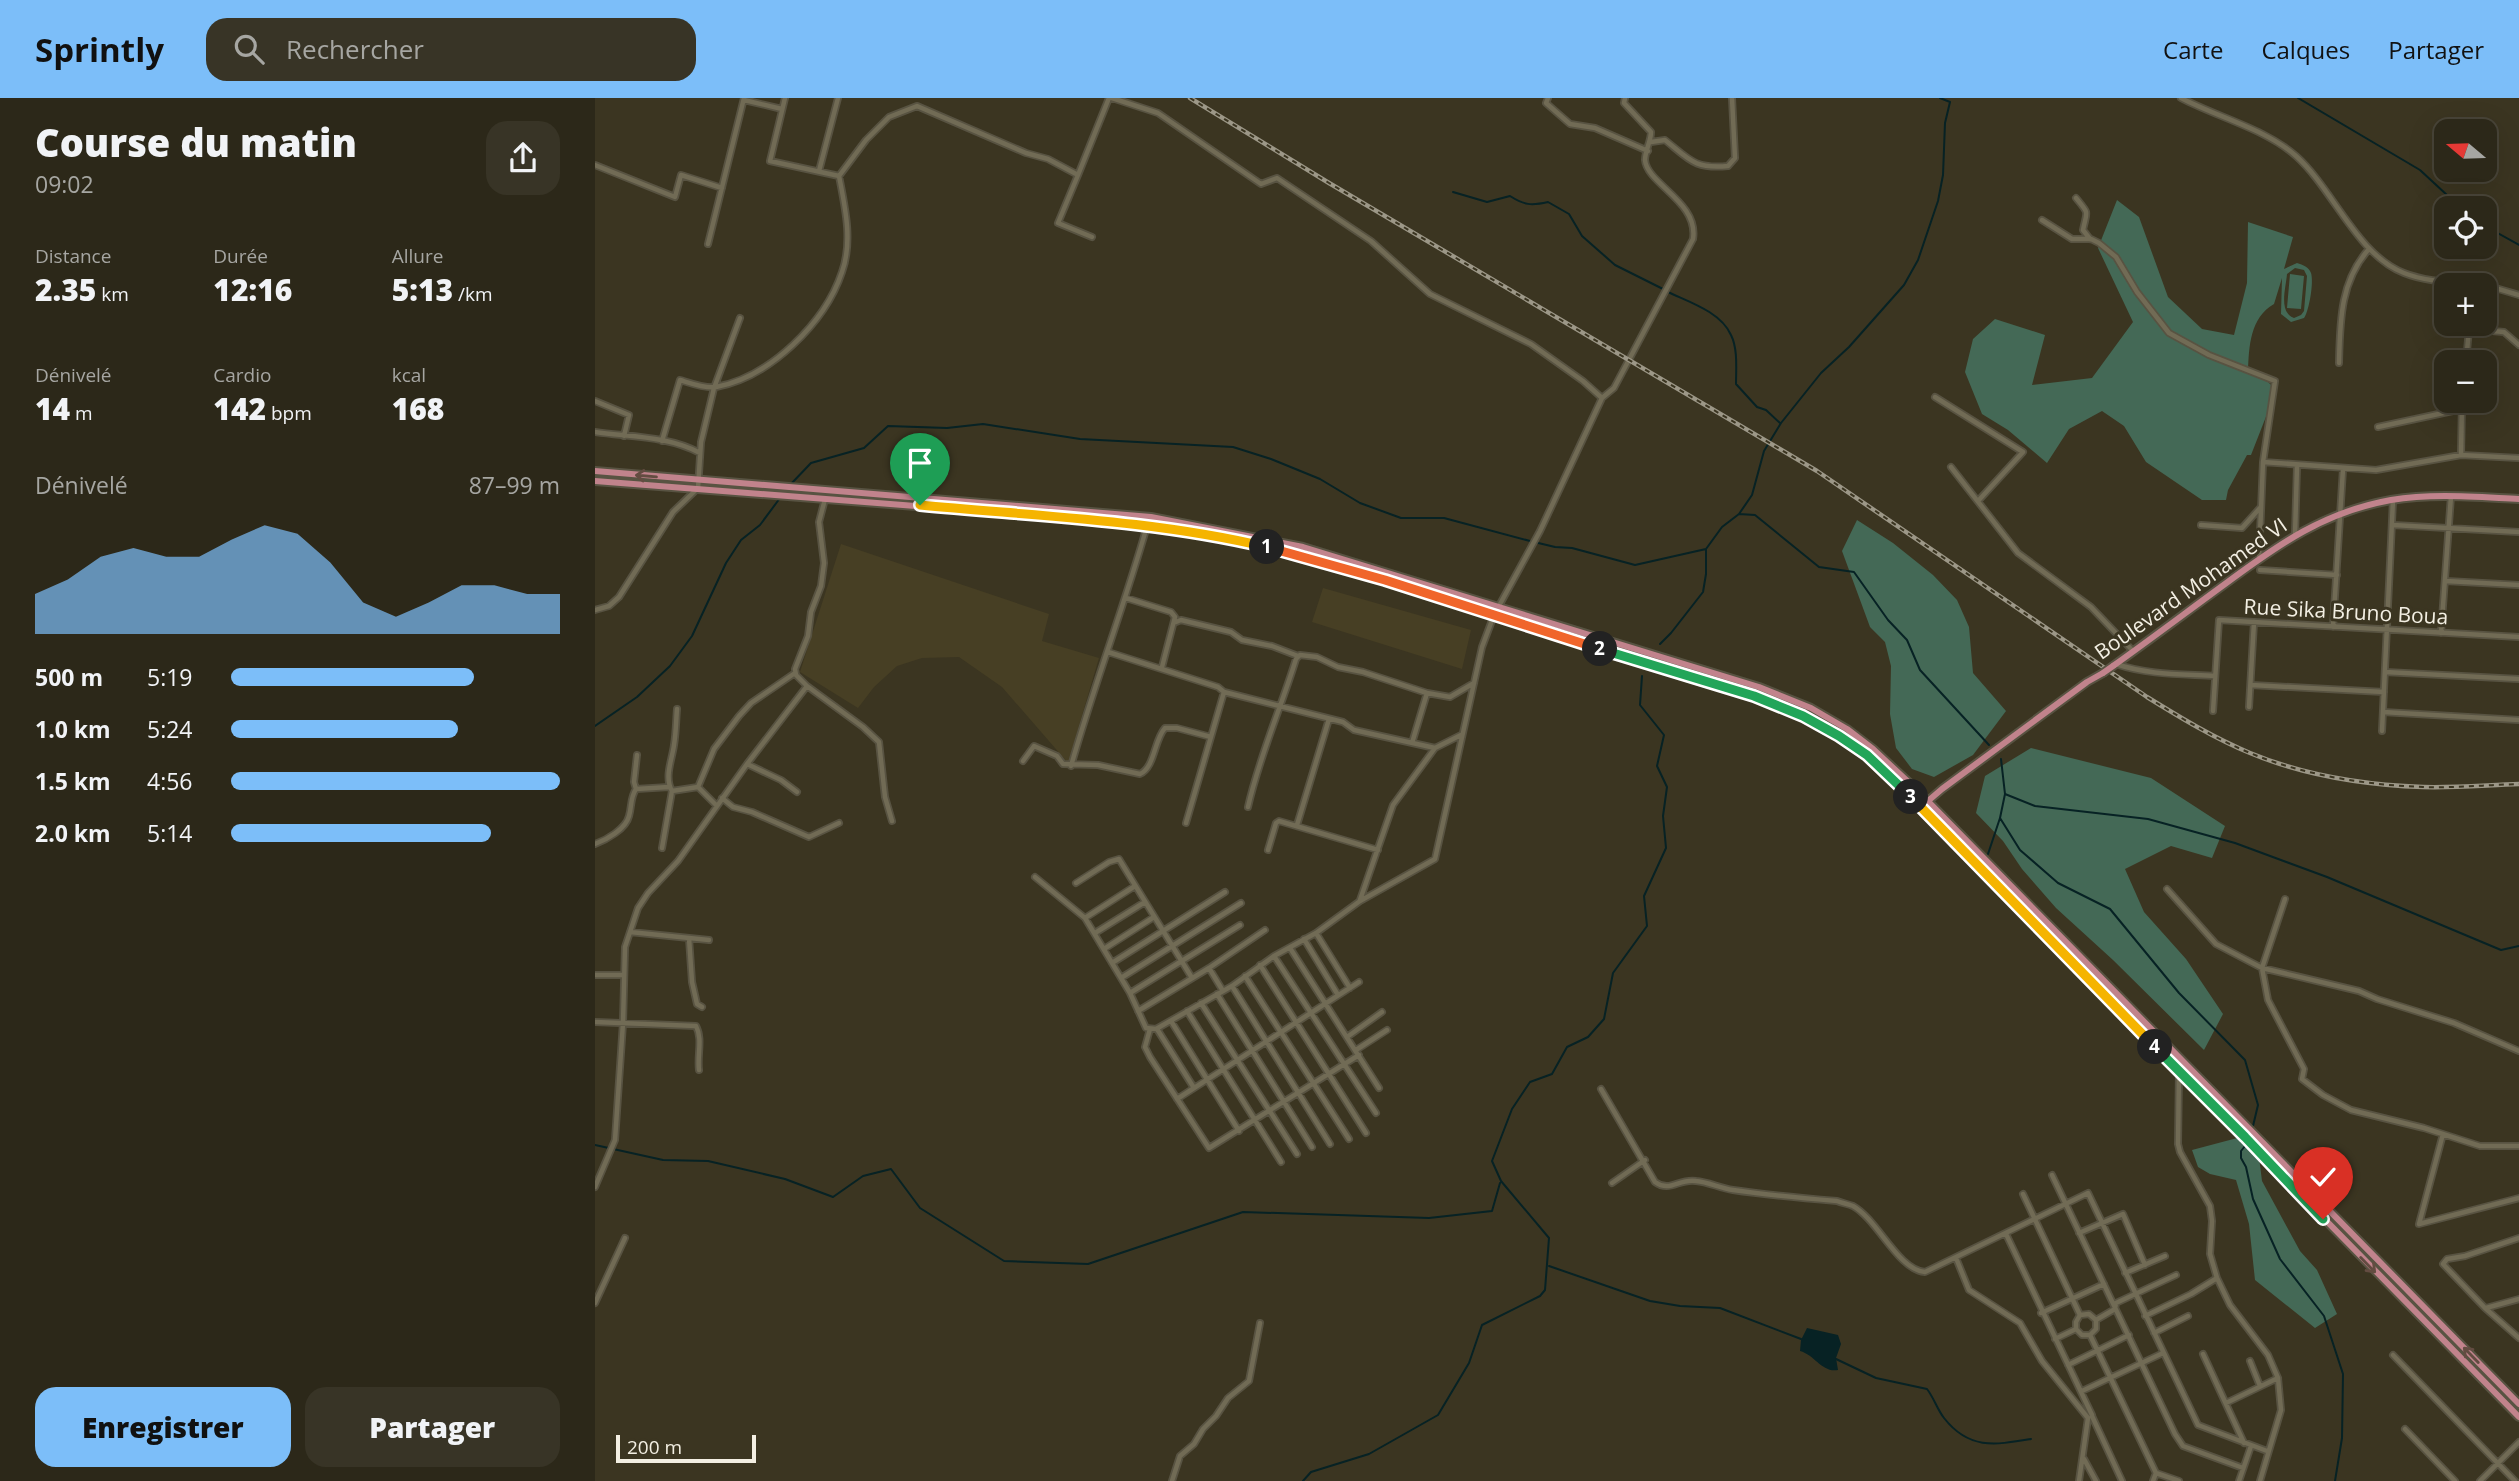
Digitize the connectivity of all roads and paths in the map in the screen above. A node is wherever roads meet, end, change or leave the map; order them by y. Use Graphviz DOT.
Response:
graph roads {
  1 [pos="785,98"];
  2 [pos="838,98"];
  3 [pos="1111,98"];
  4 [pos="1548,98"];
  5 [pos="1625,98"];
  6 [pos="1732,98"];
  7 [pos="2181,98"];
  8 [pos="744,99"];
  9 [pos="782,109"];
  10 [pos="1650,142"];
  11 [pos="1648,151"];
  12 [pos="595,165"];
  13 [pos="820,171"];
  14 [pos="1078,175"];
  15 [pos="839,176"];
  16 [pos="722,188"];
  17 [pos="2076,198"];
  18 [pos="2042,220"];
  19 [pos="1092,237"];
  20 [pos="2091,239"];
  21 [pos="708,244"];
  22 [pos="2369,249"];
  23 [pos="2434,280"];
  24 [pos="2497,289"];
  25 [pos="2519,295"];
  26 [pos="740,318"];
  27 [pos="2519,345"];
  28 [pos="2467,350"];
  29 [pos="2339,363"];
  30 [pos="714,388"];
  31 [pos="1935,397"];
  32 [pos="1602,398"];
  33 [pos="595,401"];
  34 [pos="2443,413"];
  35 [pos="2462,413"];
  36 [pos="2378,427"];
  37 [pos="595,432"];
  38 [pos="624,436"];
  39 [pos="662,441"];
  40 [pos="700,453"];
  41 [pos="2461,455"];
  42 [pos="2519,458"];
  43 [pos="2263,462"];
  44 [pos="2297,466"];
  45 [pos="1951,467"];
  46 [pos="2343,469"];
  47 [pos="595,471"];
  48 [pos="595,481"];
  49 [pos="698,484"];
  50 [pos="2451,496"];
  51 [pos="825,499"];
  52 [pos="2519,499"];
  53 [pos="2393,500"];
  54 [pos="1977,501"];
  55 [pos="2261,507"];
  56 [pos="2341,513"];
  57 [pos="2201,525"];
  58 [pos="2393,525"];
  59 [pos="1147,526"];
  60 [pos="2449,528"];
  61 [pos="2519,532"];
  62 [pos="2295,535"];
  63 [pos="2259,559"];
  64 [pos="2260,570"];
  65 [pos="2337,575"];
  66 [pos="2446,581"];
  67 [pos="2519,585"];
  68 [pos="1126,598"];
  69 [pos="1500,606"];
  70 [pos="595,610"];
  71 [pos="1495,615"];
  72 [pos="1176,621"];
  73 [pos="2254,622"];
  74 [pos="2333,627"];
  75 [pos="2387,629"];
  76 [pos="2441,633"];
  77 [pos="2519,636"];
  78 [pos="2132,650"];
  79 [pos="1108,652"];
  80 [pos="1298,656"];
  81 [pos="2115,665"];
  82 [pos="1162,667"];
  83 [pos="2385,672"];
  84 [pos="795,673"];
  85 [pos="2215,676"];
  86 [pos="2519,679"];
  87 [pos="1474,683"];
  88 [pos="2251,685"];
  89 [pos="807,687"];
  90 [pos="1224,692"];
  91 [pos="2384,692"];
  92 [pos="1427,693"];
  93 [pos="1282,706"];
  94 [pos="2249,707"];
  95 [pos="677,709"];
  96 [pos="2213,711"];
  97 [pos="2383,712"];
  98 [pos="1329,719"];
  99 [pos="2519,720"];
  100 [pos="2382,731"];
  101 [pos="1462,734"];
  102 [pos="1211,737"];
  103 [pos="1412,743"];
  104 [pos="1435,748"];
  105 [pos="637,755"];
  106 [pos="1023,761"];
  107 [pos="747,764"];
  108 [pos="1071,766"];
  109 [pos="698,787"];
  110 [pos="636,789"];
  111 [pos="670,789"];
  112 [pos="797,792"];
  113 [pos="722,798"];
  114 [pos="1929,801"];
  115 [pos="717,806"];
  116 [pos="1248,807"];
  117 [pos="1921,807"];
  118 [pos="892,821"];
  119 [pos="839,823"];
  120 [pos="1186,823"];
  121 [pos="1297,826"];
  122 [pos="595,844"];
  123 [pos="661,848"];
  124 [pos="1268,850"];
  125 [pos="1378,850"];
  126 [pos="1035,877"];
  127 [pos="1076,883"];
  128 [pos="1135,886"];
  129 [pos="2167,889"];
  130 [pos="1225,892"];
  131 [pos="2285,899"];
  132 [pos="1360,901"];
  133 [pos="1145,902"];
  134 [pos="1241,903"];
  135 [pos="1154,917"];
  136 [pos="1085,918"];
  137 [pos="1240,925"];
  138 [pos="1265,930"];
  139 [pos="1162,931"];
  140 [pos="631,932"];
  141 [pos="1095,933"];
  142 [pos="1316,933"];
  143 [pos="689,938"];
  144 [pos="1304,939"];
  145 [pos="709,940"];
  146 [pos="1172,946"];
  147 [pos="1290,948"];
  148 [pos="1104,949"];
  149 [pos="1274,956"];
  150 [pos="1182,961"];
  151 [pos="1112,963"];
  152 [pos="1260,965"];
  153 [pos="1209,968"];
  154 [pos="2262,968"];
  155 [pos="595,975"];
  156 [pos="624,975"];
  157 [pos="1245,976"];
  158 [pos="1121,978"];
  159 [pos="1192,978"];
  160 [pos="1359,982"];
  161 [pos="1232,986"];
  162 [pos="1350,988"];
  163 [pos="1223,991"];
  164 [pos="1130,993"];
  165 [pos="1217,994"];
  166 [pos="1338,995"];
  167 [pos="1201,1003"];
  168 [pos="1326,1003"];
  169 [pos="702,1007"];
  170 [pos="1187,1011"];
  171 [pos="1138,1012"];
  172 [pos="1382,1012"];
  173 [pos="1310,1013"];
  174 [pos="1171,1021"];
  175 [pos="595,1022"];
  176 [pos="1296,1022"];
  177 [pos="623,1023"];
  178 [pos="1150,1029"];
  179 [pos="1156,1029"];
  180 [pos="1387,1030"];
  181 [pos="1281,1031"];
  182 [pos="1347,1037"];
  183 [pos="1266,1041"];
  184 [pos="1252,1050"];
  185 [pos="2519,1051"];
  186 [pos="1358,1053"];
  187 [pos="1237,1060"];
  188 [pos="1343,1065"];
  189 [pos="1223,1069"];
  190 [pos="699,1070"];
  191 [pos="2179,1070"];
  192 [pos="1329,1075"];
  193 [pos="1208,1079"];
  194 [pos="1314,1084"];
  195 [pos="1378,1087"];
  196 [pos="1194,1088"];
  197 [pos="1601,1089"];
  198 [pos="1299,1092"];
  199 [pos="1177,1099"];
  200 [pos="1285,1102"];
  201 [pos="1270,1112"];
  202 [pos="1376,1113"];
  203 [pos="1255,1121"];
  204 [pos="1239,1131"];
  205 [pos="1366,1133"];
  206 [pos="2443,1135"];
  207 [pos="1349,1139"];
  208 [pos="1330,1144"];
  209 [pos="2519,1146"];
  210 [pos="1312,1147"];
  211 [pos="1297,1154"];
  212 [pos="1645,1160"];
  213 [pos="1281,1162"];
  214 [pos="2052,1175"];
  215 [pos="1612,1183"];
  216 [pos="595,1187"];
  217 [pos="2023,1194"];
  218 [pos="2519,1198"];
  219 [pos="2065,1204"];
  220 [pos="2034,1220"];
  221 [pos="2101,1223"];
  222 [pos="2079,1233"];
  223 [pos="2005,1234"];
  224 [pos="625,1238"];
  225 [pos="2519,1238"];
  226 [pos="2165,1256"];
  227 [pos="1955,1258"];
  228 [pos="2145,1265"];
  229 [pos="2125,1273"];
  230 [pos="2176,1275"];
  231 [pos="2217,1278"];
  232 [pos="2104,1284"];
  233 [pos="2135,1293"];
  234 [pos="2073,1298"];
  235 [pos="2519,1299"];
  236 [pos="595,1303"];
  237 [pos="2485,1308"];
  238 [pos="2115,1309"];
  239 [pos="2042,1313"];
  240 [pos="2080,1315"];
  241 [pos="2145,1316"];
  242 [pos="2189,1316"];
  243 [pos="2096,1320"];
  244 [pos="1260,1323"];
  245 [pos="2076,1329"];
  246 [pos="2154,1333"];
  247 [pos="2090,1335"];
  248 [pos="2129,1335"];
  249 [pos="2519,1338"];
  250 [pos="2055,1339"];
  251 [pos="2098,1350"];
  252 [pos="2163,1353"];
  253 [pos="2203,1354"];
  254 [pos="2393,1355"];
  255 [pos="2250,1362"];
  256 [pos="2143,1363"];
  257 [pos="2068,1365"];
  258 [pos="2112,1378"];
  259 [pos="2278,1378"];
  260 [pos="2260,1385"];
  261 [pos="2081,1391"];
  262 [pos="2226,1403"];
  263 [pos="2519,1404"];
  264 [pos="2090,1417"];
  265 [pos="2519,1417"];
  266 [pos="2405,1429"];
  267 [pos="2519,1442"];
  268 [pos="2244,1443"];
  269 [pos="2251,1446"];
  270 [pos="2267,1451"];
  271 [pos="2083,1458"];
  272 [pos="2498,1463"];
  273 [pos="2243,1468"];
  274 [pos="2156,1473"];
  275 [pos="1173,1481"];
  276 [pos="2079,1481"];
  277 [pos="2096,1481"];
  278 [pos="2122,1481"];
  279 [pos="2153,1481"];
  280 [pos="2179,1481"];
  281 [pos="2239,1481"];
  282 [pos="2260,1481"];
  283 [pos="2455,1481"];
  284 [pos="2480,1481"];
  285 [pos="2515,1481"];
  1 -- 9 [label="street"];
  2 -- 13 [label="street"];
  3 -- 14 [label="street"];
  3 -- 32 [label="street"];
  4 -- 11 [label="street"];
  5 -- 10 [label="street"];
  6 -- 10 [label="street"];
  7 -- 22 [label="street"];
  8 -- 9 [label="street"];
  8 -- 16 [label="street"];
  9 -- 13 [label="street"];
  10 -- 11 [label="street"];
  11 -- 32 [label="street"];
  12 -- 16 [label="street"];
  13 -- 15 [label="street"];
  14 -- 15 [label="street"];
  14 -- 19 [label="street"];
  15 -- 30 [label="street"];
  16 -- 21 [label="street"];
  17 -- 20 [label="street"];
  18 -- 20 [label="street"];
  20 -- 43 [label="street"];
  22 -- 23 [label="street"];
  22 -- 29 [label="street"];
  24 -- 25 [label="street"];
  26 -- 30 [label="street"];
  27 -- 28 [label="street"];
  30 -- 39 [label="street"];
  30 -- 40 [label="street"];
  31 -- 54 [label="street"];
  32 -- 69 [label="street"];
  33 -- 38 [label="street"];
  34 -- 36 [label="street"];
  35 -- 41 [label="street"];
  37 -- 38 [label="street"];
  38 -- 39 [label="street"];
  39 -- 40 [label="street"];
  40 -- 49 [label="street"];
  41 -- 42 [label="street"];
  41 -- 46 [label="street"];
  43 -- 44 [label="street"];
  43 -- 55 [label="street"];
  44 -- 46 [label="street"];
  44 -- 62 [label="street"];
  45 -- 54 [label="street"];
  46 -- 56 [label="street"];
  49 -- 47 [label="main road, one-way"];
  48 -- 49 [label="main road"];
  49 -- 51 [label="main road"];
  49 -- 69 [label="main road"];
  49 -- 70 [label="street"];
  50 -- 52 [label="main road, Boulevard Mohamed VI"];
  50 -- 53 [label="main road, Boulevard Mohamed VI"];
  50 -- 60 [label="street"];
  51 -- 59 [label="main road"];
  51 -- 84 [label="street"];
  53 -- 56 [label="main road, Boulevard Mohamed VI"];
  53 -- 58 [label="street"];
  54 -- 78 [label="street"];
  55 -- 57 [label="street"];
  55 -- 63 [label="street"];
  56 -- 62 [label="main road, Boulevard Mohamed VI"];
  56 -- 65 [label="street"];
  58 -- 60 [label="street"];
  58 -- 75 [label="street"];
  59 -- 68 [label="street"];
  59 -- 71 [label="main road"];
  60 -- 61 [label="street"];
  60 -- 66 [label="street"];
  62 -- 63 [label="main road, Boulevard Mohamed VI"];
  63 -- 78 [label="main road, Boulevard Mohamed VI"];
  64 -- 65 [label="street"];
  65 -- 74 [label="street"];
  66 -- 67 [label="street"];
  66 -- 76 [label="street"];
  68 -- 72 [label="street"];
  68 -- 79 [label="street"];
  69 -- 71 [label="street"];
  69 -- 114 [label="main road"];
  71 -- 87 [label="street"];
  71 -- 117 [label="main road"];
  72 -- 80 [label="street"];
  72 -- 82 [label="street"];
  73 -- 74 [label="street, Rue Sika Bruno Boua"];
  73 -- 85 [label="street, Rue Sika Bruno Boua"];
  73 -- 88 [label="street"];
  74 -- 75 [label="street, Rue Sika Bruno Boua"];
  75 -- 76 [label="street, Rue Sika Bruno Boua"];
  75 -- 83 [label="street"];
  76 -- 77 [label="street, Rue Sika Bruno Boua"];
  78 -- 81 [label="main road, Boulevard Mohamed VI"];
  79 -- 82 [label="street"];
  79 -- 108 [label="street"];
  80 -- 92 [label="street"];
  80 -- 93 [label="street"];
  81 -- 85 [label="street"];
  81 -- 114 [label="main road, Boulevard Mohamed VI, bridge"];
  82 -- 90 [label="street"];
  83 -- 86 [label="street"];
  83 -- 91 [label="street"];
  84 -- 89 [label="street"];
  84 -- 109 [label="street"];
  85 -- 96 [label="street, Rue Sika Bruno Boua"];
  87 -- 92 [label="street"];
  87 -- 101 [label="street"];
  88 -- 91 [label="street"];
  88 -- 94 [label="street"];
  89 -- 107 [label="street"];
  89 -- 118 [label="street"];
  90 -- 93 [label="street"];
  90 -- 102 [label="street"];
  91 -- 97 [label="street"];
  92 -- 103 [label="street"];
  93 -- 98 [label="street"];
  93 -- 116 [label="street"];
  95 -- 111 [label="street"];
  97 -- 99 [label="street"];
  97 -- 100 [label="street"];
  98 -- 103 [label="street"];
  98 -- 121 [label="street"];
  101 -- 104 [label="street"];
  101 -- 132 [label="street"];
  102 -- 108 [label="street"];
  102 -- 120 [label="street"];
  103 -- 104 [label="street"];
  104 -- 125 [label="street"];
  105 -- 110 [label="street"];
  106 -- 108 [label="street"];
  107 -- 112 [label="street"];
  107 -- 113 [label="street"];
  109 -- 111 [label="street"];
  109 -- 115 [label="street"];
  110 -- 111 [label="street"];
  110 -- 122 [label="street"];
  111 -- 123 [label="street"];
  113 -- 115 [label="street"];
  113 -- 119 [label="street"];
  114 -- 117 [label="main road, Boulevard Mohamed VI"];
  263 -- 114 [label="main road, one-way"];
  115 -- 140 [label="street"];
  117 -- 191 [label="main road"];
  121 -- 124 [label="street"];
  121 -- 125 [label="street"];
  125 -- 132 [label="street"];
  126 -- 136 [label="street"];
  127 -- 128 [label="street"];
  128 -- 133 [label="street"];
  128 -- 136 [label="street"];
  129 -- 154 [label="street"];
  130 -- 139 [label="street"];
  131 -- 154 [label="street"];
  132 -- 142 [label="street"];
  133 -- 135 [label="street"];
  133 -- 141 [label="street"];
  134 -- 146 [label="street"];
  135 -- 139 [label="street"];
  135 -- 148 [label="street"];
  136 -- 141 [label="street"];
  137 -- 150 [label="street"];
  138 -- 153 [label="street"];
  139 -- 146 [label="street"];
  139 -- 151 [label="street"];
  140 -- 143 [label="street"];
  140 -- 156 [label="street"];
  141 -- 148 [label="street"];
  142 -- 144 [label="street"];
  142 -- 162 [label="street"];
  143 -- 145 [label="street"];
  143 -- 169 [label="street"];
  144 -- 147 [label="street"];
  144 -- 166 [label="street"];
  146 -- 150 [label="street"];
  146 -- 158 [label="street"];
  147 -- 149 [label="street"];
  147 -- 168 [label="street"];
  148 -- 151 [label="street"];
  149 -- 152 [label="street"];
  149 -- 173 [label="street"];
  150 -- 159 [label="street"];
  150 -- 164 [label="street"];
  151 -- 158 [label="street"];
  152 -- 157 [label="street"];
  152 -- 176 [label="street"];
  153 -- 159 [label="street"];
  153 -- 163 [label="street"];
  154 -- 185 [label="street"];
  154 -- 206 [label="street"];
  155 -- 156 [label="street"];
  156 -- 177 [label="street"];
  157 -- 161 [label="street"];
  157 -- 181 [label="street"];
  158 -- 164 [label="street"];
  159 -- 171 [label="street"];
  160 -- 162 [label="street"];
  161 -- 163 [label="street"];
  161 -- 183 [label="street"];
  162 -- 166 [label="street"];
  163 -- 165 [label="street"];
  164 -- 171 [label="street"];
  165 -- 167 [label="street"];
  165 -- 184 [label="street"];
  166 -- 168 [label="street"];
  167 -- 170 [label="street"];
  167 -- 187 [label="street"];
  168 -- 173 [label="street"];
  168 -- 182 [label="street"];
  170 -- 174 [label="street"];
  170 -- 189 [label="street"];
  171 -- 178 [label="street"];
  172 -- 182 [label="street"];
  173 -- 176 [label="street"];
  173 -- 188 [label="street"];
  174 -- 179 [label="street"];
  174 -- 193 [label="street"];
  175 -- 177 [label="street"];
  176 -- 181 [label="street"];
  176 -- 192 [label="street"];
  177 -- 190 [label="street"];
  177 -- 216 [label="street"];
  178 -- 179 [label="street"];
  178 -- 199 [label="street"];
  179 -- 196 [label="street"];
  180 -- 186 [label="street"];
  181 -- 183 [label="street"];
  181 -- 194 [label="street"];
  182 -- 186 [label="street"];
  183 -- 184 [label="street"];
  183 -- 198 [label="street"];
  184 -- 187 [label="street"];
  184 -- 200 [label="street"];
  186 -- 188 [label="street"];
  186 -- 195 [label="street"];
  187 -- 189 [label="street"];
  187 -- 201 [label="street"];
  188 -- 192 [label="street"];
  188 -- 202 [label="street"];
  189 -- 193 [label="street"];
  189 -- 203 [label="street"];
  191 -- 231 [label="street"];
  191 -- 265 [label="main road, one-way"];
  192 -- 194 [label="street"];
  192 -- 205 [label="street"];
  193 -- 196 [label="street"];
  193 -- 204 [label="street"];
  194 -- 198 [label="street"];
  194 -- 207 [label="street"];
  196 -- 199 [label="street"];
  197 -- 212 [label="street"];
  198 -- 200 [label="street"];
  198 -- 208 [label="street"];
  199 -- 204 [label="street"];
  200 -- 201 [label="street"];
  200 -- 210 [label="street"];
  201 -- 203 [label="street"];
  201 -- 211 [label="street"];
  203 -- 204 [label="street"];
  203 -- 213 [label="street"];
  206 -- 209 [label="street"];
  206 -- 218 [label="street"];
  212 -- 215 [label="street"];
  212 -- 227 [label="street"];
  214 -- 219 [label="street"];
  217 -- 220 [label="street"];
  219 -- 220 [label="street"];
  219 -- 221 [label="street"];
  219 -- 222 [label="street"];
  220 -- 223 [label="street"];
  220 -- 234 [label="street"];
  221 -- 222 [label="street"];
  221 -- 228 [label="street"];
  221 -- 229 [label="street"];
  222 -- 232 [label="street"];
  223 -- 227 [label="street"];
  223 -- 239 [label="street"];
  224 -- 236 [label="street"];
  225 -- 237 [label="street"];
  226 -- 228 [label="street"];
  227 -- 264 [label="street"];
  228 -- 229 [label="street"];
  229 -- 233 [label="street"];
  230 -- 233 [label="street"];
  231 -- 241 [label="street"];
  231 -- 259 [label="street"];
  232 -- 234 [label="street"];
  232 -- 238 [label="street"];
  233 -- 238 [label="street"];
  233 -- 241 [label="street"];
  234 -- 239 [label="street"];
  234 -- 240 [label="street"];
  235 -- 237 [label="street"];
  237 -- 249 [label="street"];
  238 -- 243 [label="street"];
  238 -- 248 [label="street"];
  239 -- 250 [label="street"];
  240 -- 243 [label="street"];
  240 -- 245 [label="street"];
  241 -- 246 [label="street"];
  242 -- 246 [label="street"];
  243 -- 247 [label="street"];
  244 -- 275 [label="street"];
  245 -- 247 [label="street"];
  245 -- 250 [label="street"];
  246 -- 252 [label="street"];
  247 -- 251 [label="street"];
  248 -- 251 [label="street"];
  248 -- 256 [label="street"];
  250 -- 257 [label="street"];
  251 -- 257 [label="street"];
  251 -- 258 [label="street"];
  252 -- 256 [label="street"];
  252 -- 268 [label="street"];
  253 -- 262 [label="street"];
  254 -- 272 [label="street"];
  255 -- 260 [label="street"];
  256 -- 258 [label="street"];
  256 -- 273 [label="street"];
  257 -- 261 [label="street"];
  258 -- 261 [label="street"];
  258 -- 274 [label="street"];
  259 -- 260 [label="street"];
  259 -- 270 [label="street"];
  260 -- 262 [label="street"];
  261 -- 264 [label="street"];
  262 -- 268 [label="street"];
  264 -- 271 [label="street"];
  264 -- 278 [label="street"];
  266 -- 283 [label="street"];
  267 -- 272 [label="street"];
  268 -- 269 [label="street"];
  269 -- 270 [label="street"];
  269 -- 273 [label="street"];
  270 -- 282 [label="street"];
  271 -- 276 [label="street"];
  271 -- 277 [label="street"];
  272 -- 284 [label="street"];
  272 -- 285 [label="street"];
  273 -- 281 [label="street"];
  274 -- 279 [label="street"];
  274 -- 280 [label="street"];
}
